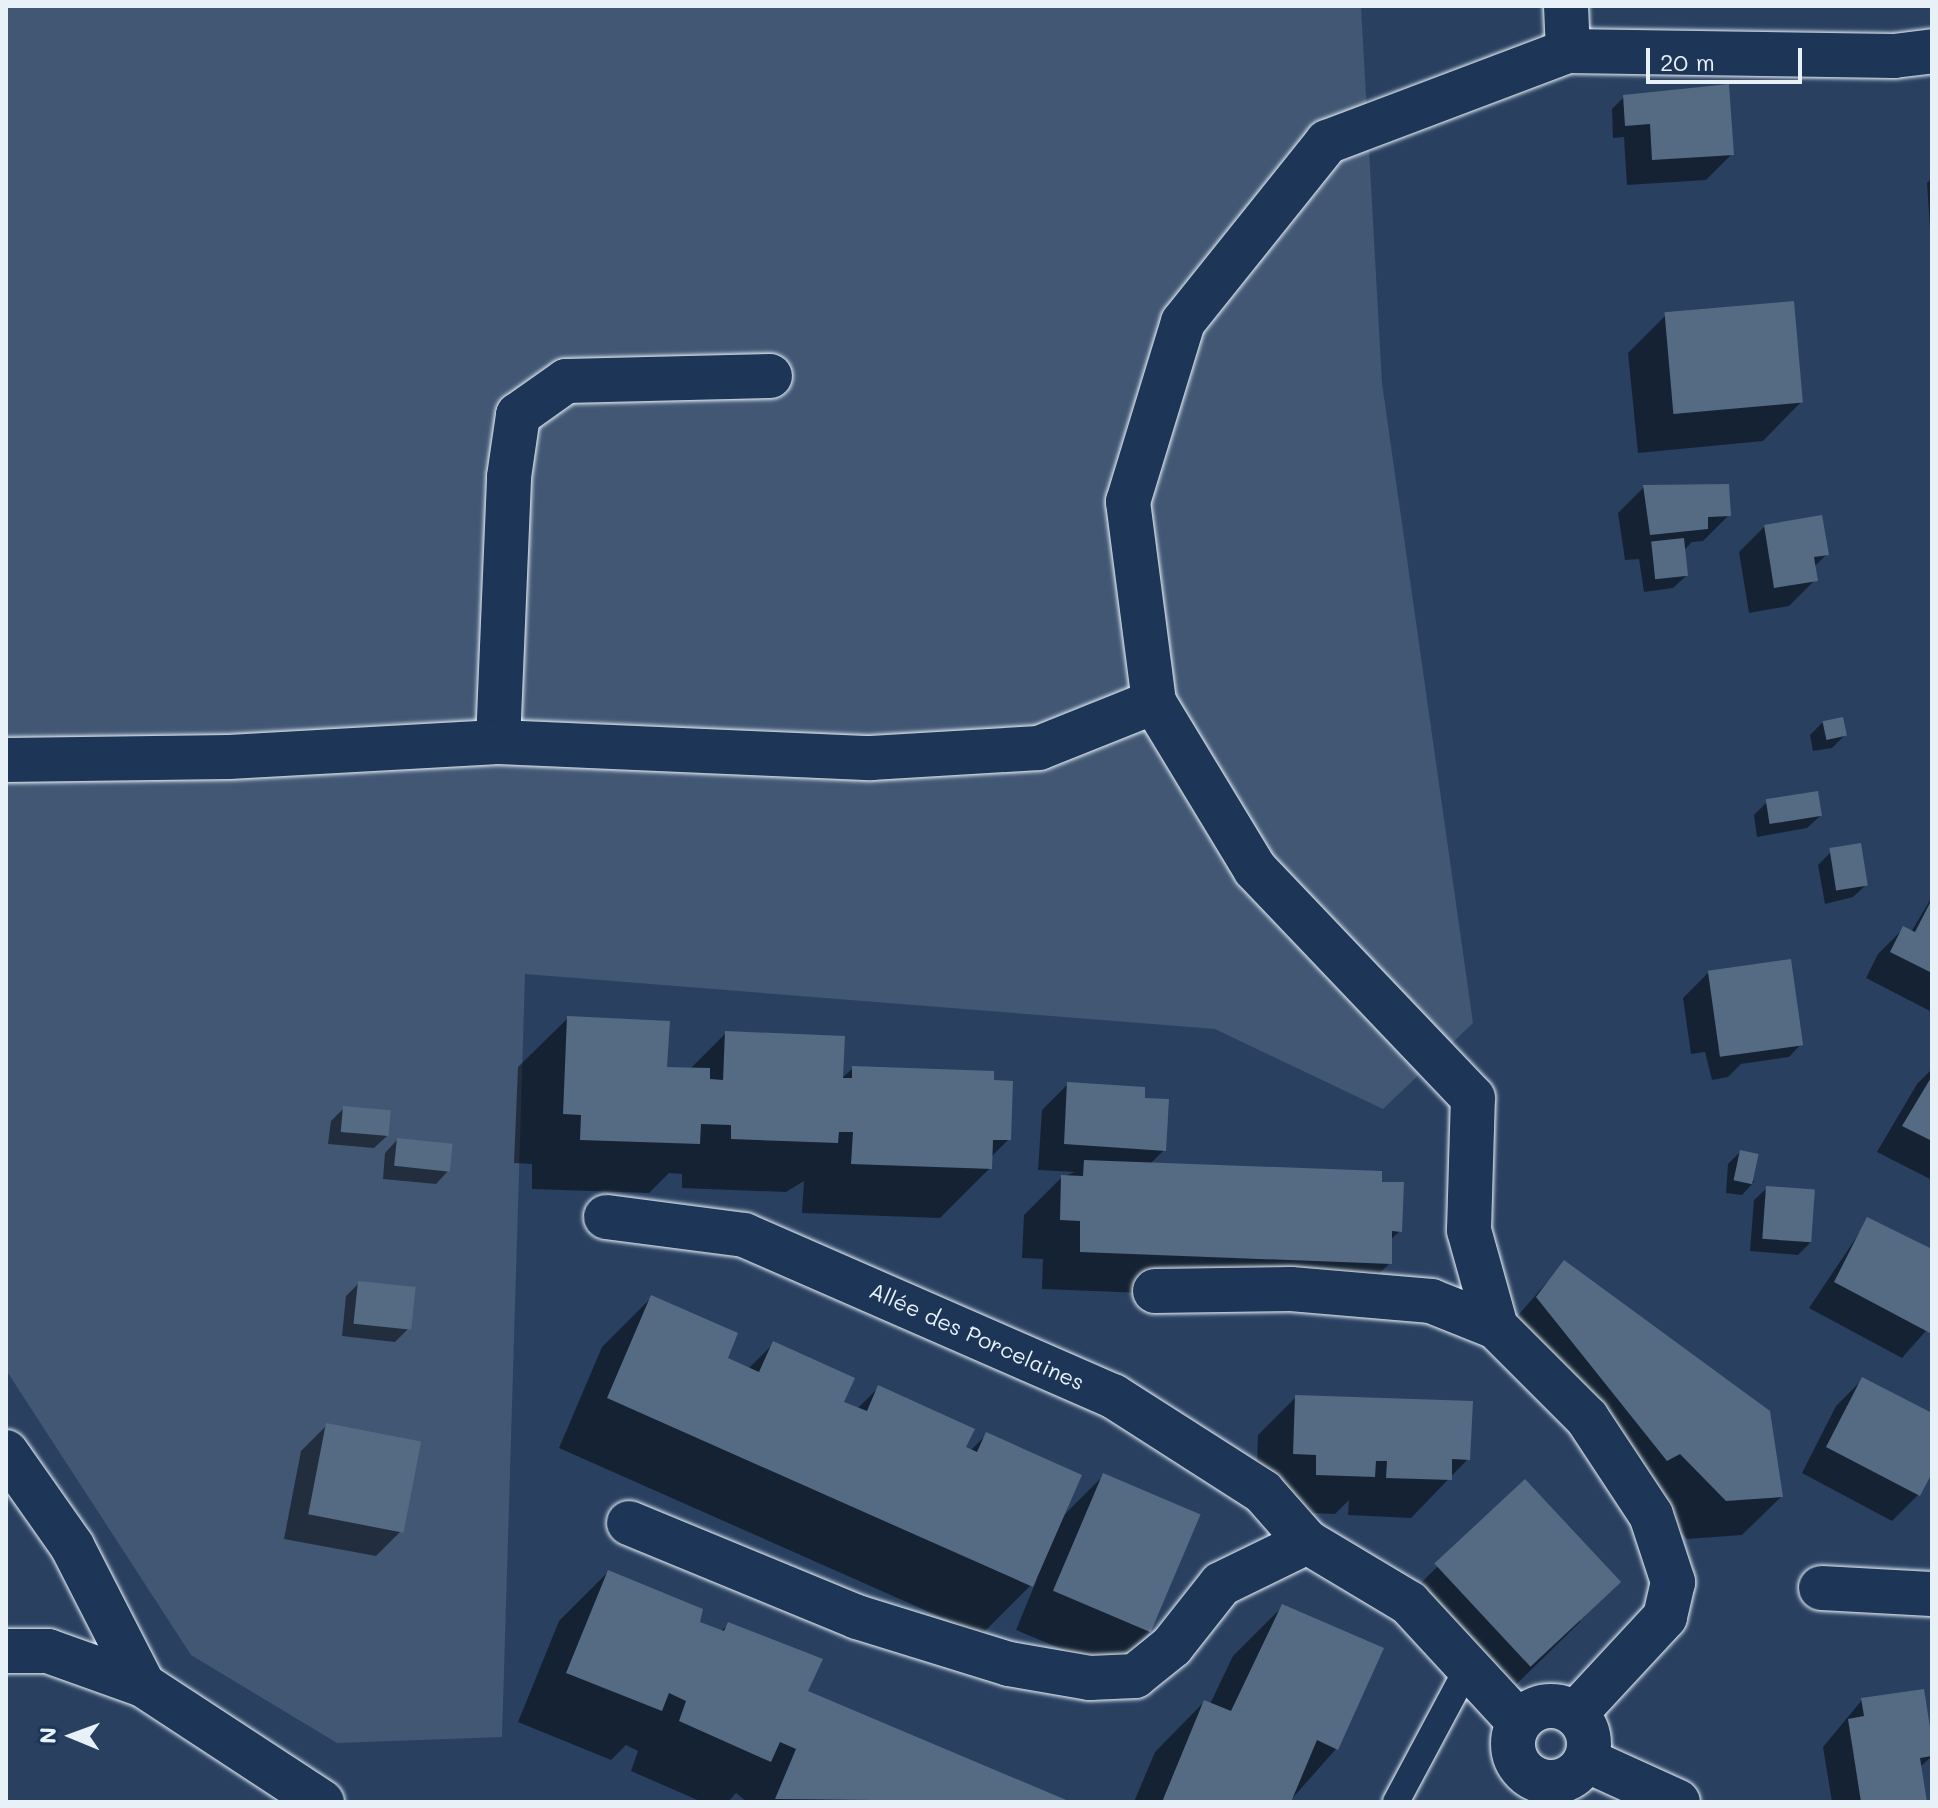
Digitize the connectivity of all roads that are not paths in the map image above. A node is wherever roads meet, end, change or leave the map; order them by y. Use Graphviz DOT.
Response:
graph roads {
  1 [pos="1566,6"];
  2 [pos="1568,51"];
  3 [pos="1932,51"];
  4 [pos="770,376"];
  5 [pos="1154,702"];
  6 [pos="498,742"];
  7 [pos="6,760"];
  8 [pos="606,1217"];
  9 [pos="1155,1291"];
  10 [pos="1496,1327"];
  11 [pos="6,1452"];
  12 [pos="629,1523"];
  13 [pos="1307,1542"];
  14 [pos="1821,1588"];
  15 [pos="1932,1594"];
  16 [pos="6,1651"];
  17 [pos="1468,1667"];
  18 [pos="143,1685"];
  19 [pos="1575,1714"];
  20 [pos="1519,1722"];
  21 [pos="1543,1783"];
  22 [pos="322,1802"];
  23 [pos="1396,1802"];
  24 [pos="1678,1802"];
  1 -- 2 [label="street"];
  2 -- 3 [label="street"];
  2 -- 5 [label="street"];
  4 -- 6 [label="street"];
  5 -- 6 [label="street"];
  5 -- 10 [label="street"];
  6 -- 7 [label="street"];
  8 -- 13 [label="street, Allée des Porcelaines"];
  9 -- 10 [label="street"];
  10 -- 19 [label="street"];
  11 -- 18 [label="street"];
  12 -- 13 [label="street"];
  13 -- 17 [label="street, Allée des Porcelaines"];
  14 -- 15 [label="street"];
  16 -- 18 [label="street"];
  17 -- 20 [label="street, Allée des Porcelaines"];
  17 -- 23 [label="lane"];
  18 -- 22 [label="street"];
  19 -- 20 [label="street"];
  19 -- 21 [label="street"];
  20 -- 21 [label="street"];
  21 -- 24 [label="street"];
}
